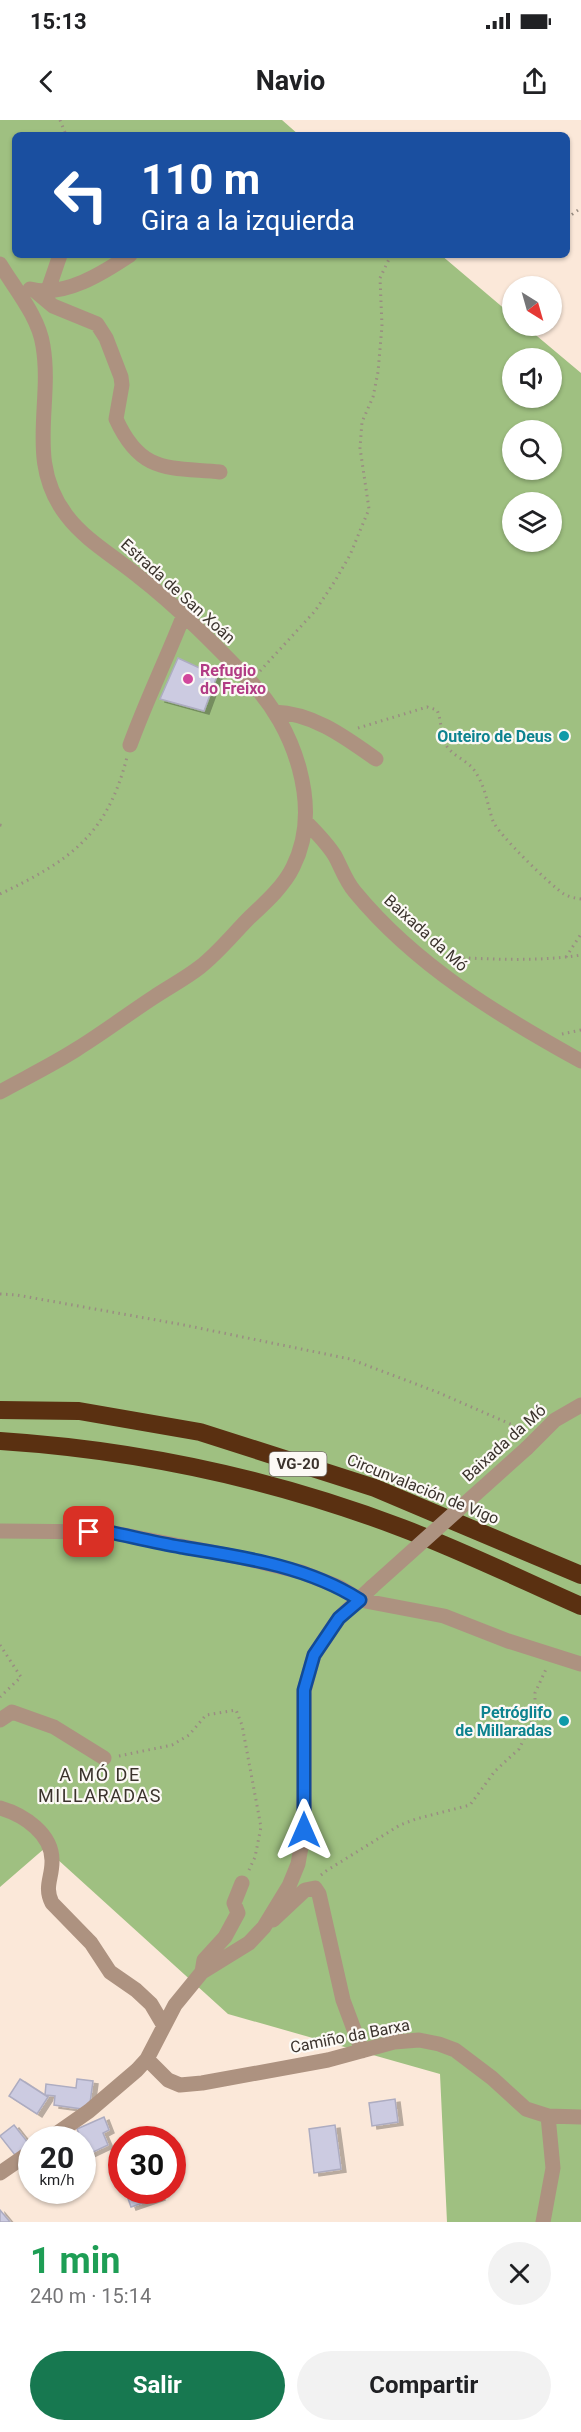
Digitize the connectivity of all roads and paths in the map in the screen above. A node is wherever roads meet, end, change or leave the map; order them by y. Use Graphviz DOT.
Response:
graph roads {
  1 [pos="58,258"];
  2 [pos="125,258"];
  3 [pos="390,258"];
  4 [pos="0,264"];
  5 [pos="12,284"];
  6 [pos="41,290"];
  7 [pos="220,472"];
  8 [pos="183,617"];
  9 [pos="250,681"];
  10 [pos="274,712"];
  11 [pos="339,733"];
  12 [pos="130,745"];
  13 [pos="376,759"];
  14 [pos="305,821"];
  15 [pos="0,894"];
  16 [pos="581,900"];
  17 [pos="581,934"];
  18 [pos="581,955"];
  19 [pos="566,958"];
  20 [pos="427,963"];
  21 [pos="581,1061"];
  22 [pos="0,1092"];
  23 [pos="0,1294"];
  24 [pos="581,1405"];
  25 [pos="0,1410"];
  26 [pos="538,1436"];
  27 [pos="0,1442"];
  28 [pos="0,1531"];
  29 [pos="581,1575"];
  30 [pos="360,1600"];
  31 [pos="581,1606"];
  32 [pos="0,1645"];
  33 [pos="552,1655"];
  34 [pos="581,1664"];
  35 [pos="0,1697"];
  36 [pos="0,1720"];
  37 [pos="104,1758"];
  38 [pos="0,1809"];
  39 [pos="242,1883"];
  40 [pos="310,1888"];
  41 [pos="264,1927"];
  42 [pos="202,1972"];
  43 [pos="164,2026"];
  44 [pos="362,2050"];
  45 [pos="147,2059"];
  46 [pos="548,2116"];
  47 [pos="581,2117"];
  48 [pos="68,2126"];
  49 [pos="18,2161"];
  50 [pos="0,2173"];
  51 [pos="543,2222"];
  1 -- 6 [label="street"];
  2 -- 6 [label="street"];
  3 -- 9 [label="path"];
  4 -- 5 [label="street, Estrada de San Xoán"];
  5 -- 6 [label="street"];
  5 -- 8 [label="street, Estrada de San Xoán"];
  6 -- 7 [label="street"];
  8 -- 9 [label="street, Estrada de San Xoán"];
  8 -- 12 [label="street"];
  9 -- 10 [label="street, Estrada de San Xoán"];
  10 -- 11 [label="street"];
  10 -- 14 [label="street, Estrada de San Xoán"];
  11 -- 13 [label="street"];
  11 -- 16 [label="path"];
  12 -- 15 [label="path"];
  14 -- 20 [label="street, Baixada da Mó"];
  14 -- 22 [label="street, Estrada de San Xoán"];
  17 -- 19 [label="path"];
  18 -- 19 [label="path"];
  19 -- 20 [label="path"];
  20 -- 21 [label="street, Baixada da Mó"];
  23 -- 26 [label="path"];
  24 -- 26 [label="street, Baixada da Mó"];
  25 -- 29 [label="highway, Circunvalación de Vigo / VG-20"];
  26 -- 30 [label="street, Baixada da Mó, bridge"];
  27 -- 31 [label="highway, VG-20"];
  28 -- 30 [label="street"];
  30 -- 33 [label="street"];
  30 -- 41 [label="street, Baixada da Mó"];
  32 -- 35 [label="path"];
  33 -- 34 [label="street"];
  33 -- 40 [label="path"];
  36 -- 37 [label="street"];
  37 -- 39 [label="path"];
  38 -- 43 [label="street"];
  39 -- 42 [label="street"];
  40 -- 41 [label="street"];
  40 -- 44 [label="street"];
  41 -- 42 [label="street, Baixada da Mó"];
  42 -- 43 [label="street, Baixada da Mó"];
  43 -- 45 [label="street, Baixada da Mó"];
  44 -- 45 [label="street, Camiño da Barxa"];
  44 -- 46 [label="street, Camiño da Barxa"];
  45 -- 48 [label="street, Baixada da Mó"];
  46 -- 47 [label="street, Camiño da Barxa"];
  46 -- 51 [label="street"];
  49 -- 50 [label="street"];
}
